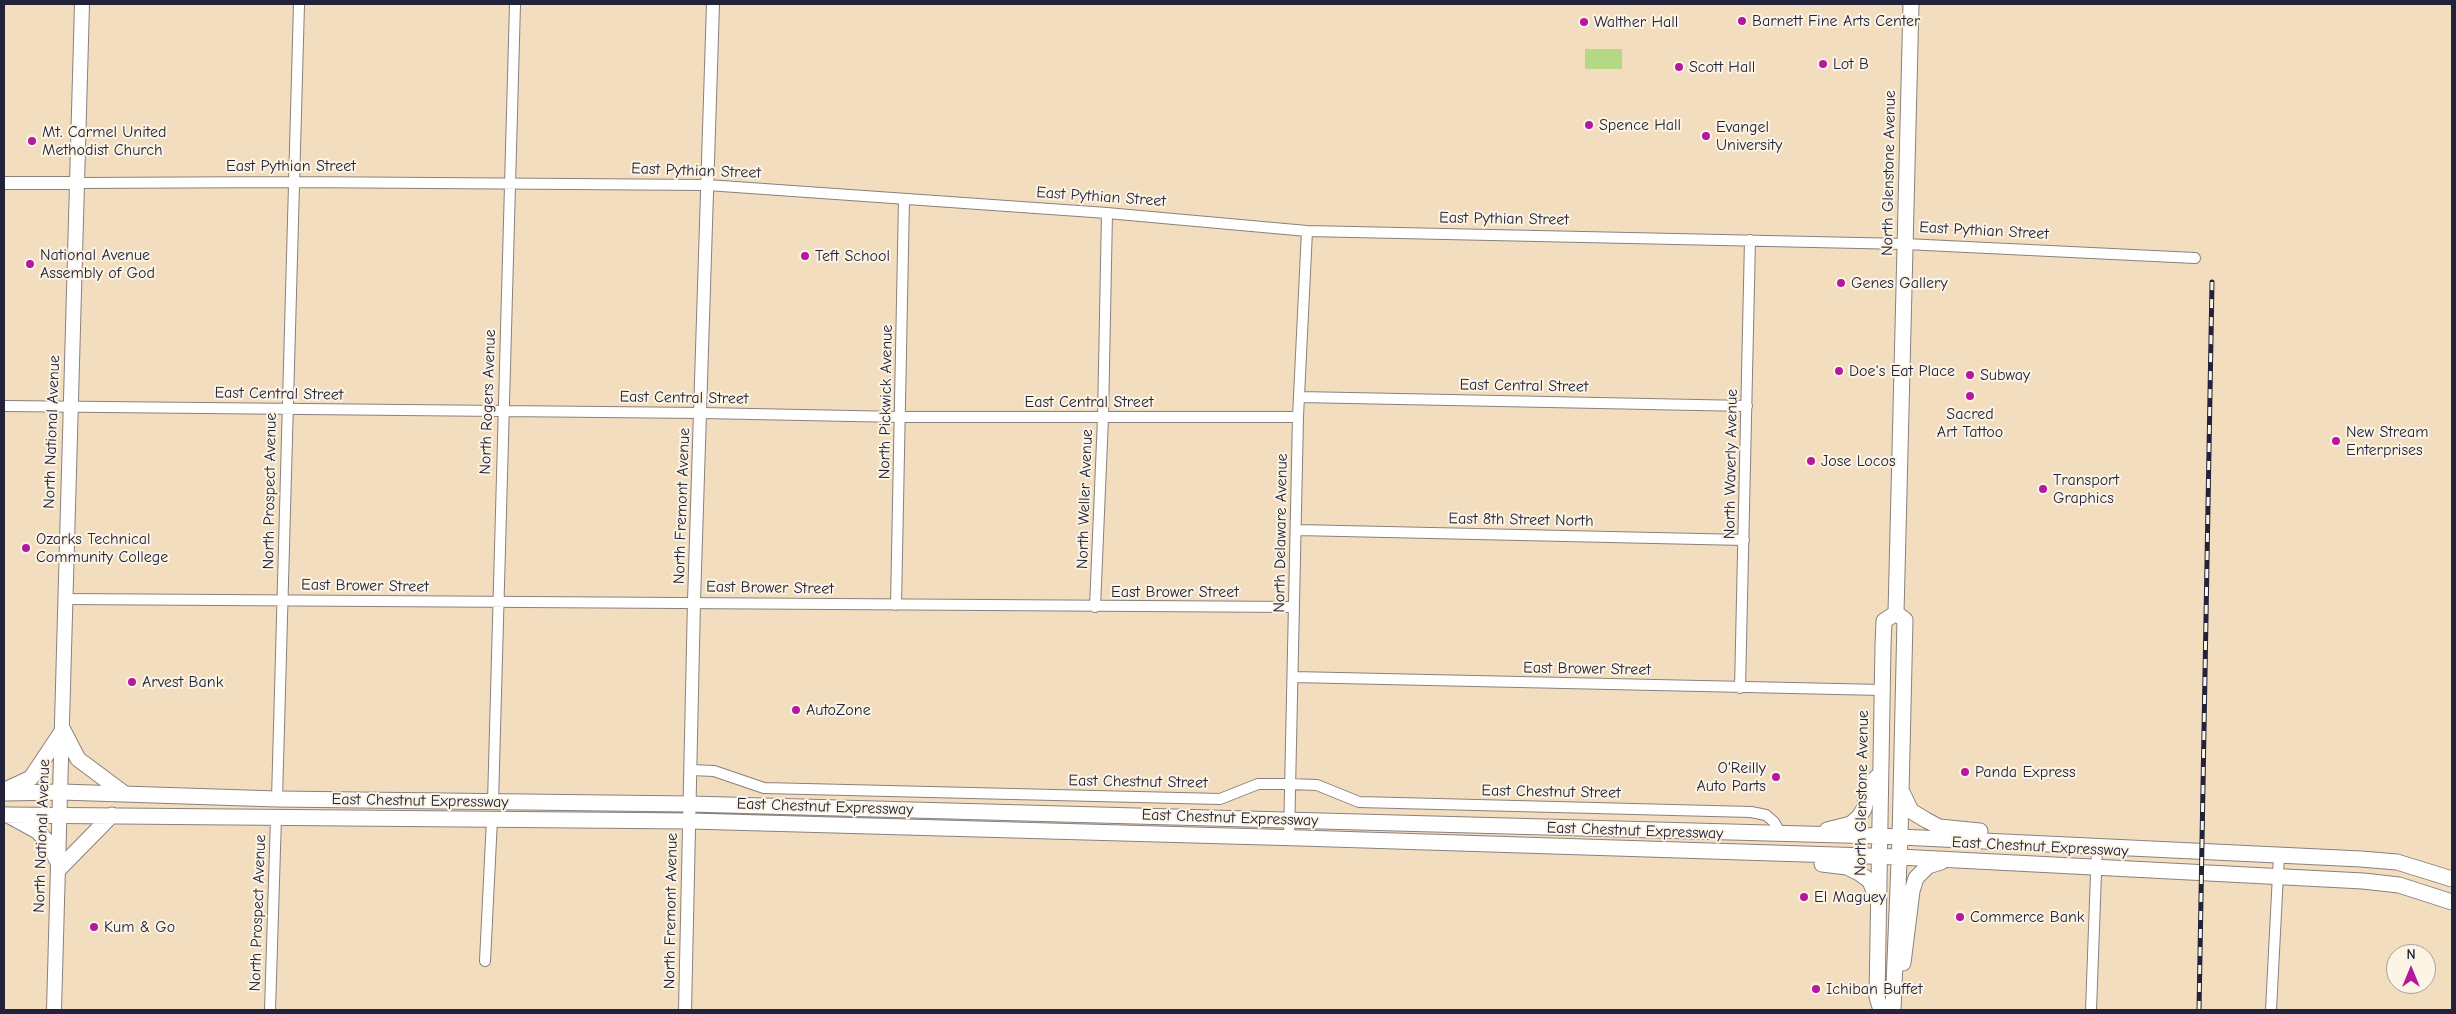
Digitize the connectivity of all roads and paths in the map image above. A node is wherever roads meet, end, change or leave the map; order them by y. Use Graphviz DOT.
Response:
graph roads {
  1 [pos="82,4"];
  2 [pos="299,4"];
  3 [pos="516,4"];
  4 [pos="713,4"];
  5 [pos="1911,4"];
  6 [pos="294,182"];
  7 [pos="4,183"];
  8 [pos="77,183"];
  9 [pos="511,184"];
  10 [pos="707,185"];
  11 [pos="904,199"];
  12 [pos="1107,213"];
  13 [pos="1307,231"];
  14 [pos="1750,240"];
  15 [pos="1905,244"];
  16 [pos="2195,258"];
  17 [pos="1300,397"];
  18 [pos="4,406"];
  19 [pos="70,406"];
  20 [pos="1747,406"];
  21 [pos="287,409"];
  22 [pos="502,411"];
  23 [pos="702,412"];
  24 [pos="901,417"];
  25 [pos="1298,417"];
  26 [pos="1103,418"];
  27 [pos="1297,530"];
  28 [pos="1744,540"];
  29 [pos="65,598"];
  30 [pos="282,600"];
  31 [pos="498,602"];
  32 [pos="694,602"];
  33 [pos="896,605"];
  34 [pos="1096,607"];
  35 [pos="1294,607"];
  36 [pos="1896,613"];
  37 [pos="1293,677"];
  38 [pos="1740,688"];
  39 [pos="1882,690"];
  40 [pos="63,730"];
  41 [pos="691,770"];
  42 [pos="1880,774"];
  43 [pos="1290,784"];
  44 [pos="1902,787"];
  45 [pos="4,792"];
  46 [pos="61,792"];
  47 [pos="125,794"];
  48 [pos="277,799"];
  49 [pos="493,802"];
  50 [pos="690,804"];
  51 [pos="60,814"];
  52 [pos="5,815"];
  53 [pos="112,815"];
  54 [pos="276,817"];
  55 [pos="492,819"];
  56 [pos="1289,819"];
  57 [pos="690,821"];
  58 [pos="1781,834"];
  59 [pos="1803,834"];
  60 [pos="1879,836"];
  61 [pos="1289,837"];
  62 [pos="1900,838"];
  63 [pos="2097,846"];
  64 [pos="1662,850"];
  65 [pos="2279,855"];
  66 [pos="1879,857"];
  67 [pos="1899,857"];
  68 [pos="1950,860"];
  69 [pos="59,866"];
  70 [pos="2096,868"];
  71 [pos="2278,876"];
  72 [pos="2452,879"];
  73 [pos="2452,902"];
  74 [pos="1878,907"];
  75 [pos="485,961"];
  76 [pos="1894,994"];
  77 [pos="54,1010"];
  78 [pos="270,1010"];
  79 [pos="685,1010"];
  80 [pos="1881,1010"];
  81 [pos="1893,1010"];
  82 [pos="2091,1010"];
  83 [pos="2271,1010"];
  1 -- 8 [label="main road, North National Avenue"];
  2 -- 6 [label="street, North Prospect Avenue"];
  3 -- 9 [label="street, North Rogers Avenue"];
  4 -- 10 [label="street, North Fremont Avenue"];
  5 -- 15 [label="main road, North Glenstone Avenue"];
  6 -- 8 [label="street, East Pythian Street"];
  6 -- 9 [label="street, East Pythian Street"];
  6 -- 21 [label="street, North Prospect Avenue"];
  7 -- 8 [label="street, East Pythian Street"];
  8 -- 19 [label="main road, North National Avenue"];
  9 -- 10 [label="street, East Pythian Street"];
  9 -- 22 [label="street, North Rogers Avenue"];
  10 -- 11 [label="street, East Pythian Street"];
  10 -- 23 [label="street, North Fremont Avenue"];
  11 -- 12 [label="street, East Pythian Street"];
  11 -- 24 [label="street, North Pickwick Avenue"];
  12 -- 13 [label="street, East Pythian Street"];
  12 -- 26 [label="street, North Weller Avenue"];
  13 -- 14 [label="street, East Pythian Street"];
  13 -- 17 [label="street, North Delaware Avenue"];
  14 -- 15 [label="street, East Pythian Street"];
  14 -- 20 [label="street, North Waverly Avenue"];
  15 -- 16 [label="street, East Pythian Street"];
  15 -- 36 [label="main road, North Glenstone Avenue"];
  17 -- 20 [label="street, East Central Street"];
  17 -- 25 [label="street, North Delaware Avenue"];
  18 -- 19 [label="street, East Central Street"];
  19 -- 21 [label="street, East Central Street"];
  19 -- 29 [label="main road, North National Avenue"];
  20 -- 28 [label="street, North Waverly Avenue"];
  21 -- 22 [label="street, East Central Street"];
  21 -- 30 [label="street, North Prospect Avenue"];
  22 -- 23 [label="street, East Central Street"];
  22 -- 31 [label="street, North Rogers Avenue"];
  23 -- 24 [label="street, East Central Street"];
  23 -- 32 [label="street, North Fremont Avenue"];
  24 -- 26 [label="street, East Central Street"];
  24 -- 33 [label="street, North Pickwick Avenue"];
  25 -- 26 [label="street, East Central Street"];
  25 -- 27 [label="street, North Delaware Avenue"];
  26 -- 34 [label="street, North Weller Avenue"];
  27 -- 28 [label="street, East 8th Street North"];
  27 -- 35 [label="street, North Delaware Avenue"];
  28 -- 38 [label="street, North Waverly Avenue"];
  29 -- 30 [label="street, East Brower Street"];
  29 -- 40 [label="main road, North National Avenue"];
  30 -- 31 [label="street, East Brower Street"];
  30 -- 48 [label="street, North Prospect Avenue"];
  31 -- 32 [label="street, East Brower Street"];
  31 -- 49 [label="street, North Rogers Avenue"];
  32 -- 33 [label="street, East Brower Street"];
  32 -- 41 [label="street, North Fremont Avenue"];
  33 -- 34 [label="street, East Brower Street"];
  34 -- 35 [label="street, East Brower Street"];
  35 -- 37 [label="street, North Delaware Avenue"];
  36 -- 39 [label="main road, North Glenstone Avenue"];
  36 -- 44 [label="main road, North Glenstone Avenue"];
  37 -- 38 [label="street, East Brower Street"];
  37 -- 43 [label="street, North Delaware Avenue"];
  38 -- 39 [label="street, East Brower Street"];
  39 -- 42 [label="main road, North Glenstone Avenue"];
  40 -- 45 [label="main road"];
  40 -- 46 [label="main road, North National Avenue"];
  40 -- 47 [label="main road"];
  41 -- 43 [label="street, East Chestnut Street"];
  41 -- 50 [label="street, North Fremont Avenue"];
  42 -- 59 [label="main road"];
  42 -- 60 [label="main road, North Glenstone Avenue"];
  43 -- 56 [label="street, North Delaware Avenue"];
  43 -- 58 [label="street, East Chestnut Street"];
  44 -- 62 [label="main road, North Glenstone Avenue"];
  44 -- 63 [label="main road"];
  45 -- 46 [label="main road, East Chestnut Expressway"];
  46 -- 47 [label="main road, East Chestnut Expressway"];
  46 -- 51 [label="main road, North National Avenue"];
  47 -- 48 [label="main road, East Chestnut Expressway"];
  48 -- 49 [label="main road, East Chestnut Expressway"];
  49 -- 50 [label="main road, East Chestnut Expressway"];
  50 -- 56 [label="main road, East Chestnut Expressway"];
  50 -- 57 [label="street, North Fremont Avenue"];
  51 -- 52 [label="main road, East Chestnut Expressway"];
  51 -- 53 [label="main road, East Chestnut Expressway"];
  51 -- 69 [label="main road, North National Avenue"];
  52 -- 69 [label="main road"];
  53 -- 54 [label="main road, East Chestnut Expressway"];
  53 -- 69 [label="main road"];
  54 -- 55 [label="main road, East Chestnut Expressway"];
  54 -- 78 [label="street, North Prospect Avenue"];
  55 -- 57 [label="main road, East Chestnut Expressway"];
  55 -- 75 [label="street"];
  56 -- 58 [label="main road, East Chestnut Expressway"];
  56 -- 61 [label="street, North Delaware Avenue"];
  57 -- 61 [label="main road, East Chestnut Expressway"];
  57 -- 79 [label="street, North Fremont Avenue"];
  58 -- 59 [label="main road, East Chestnut Expressway"];
  59 -- 60 [label="main road, East Chestnut Expressway"];
  60 -- 62 [label="main road, East Chestnut Expressway"];
  60 -- 66 [label="main road, North Glenstone Avenue"];
  61 -- 64 [label="main road, East Chestnut Expressway"];
  62 -- 63 [label="main road, East Chestnut Expressway"];
  62 -- 67 [label="main road, North Glenstone Avenue"];
  63 -- 65 [label="main road, East Chestnut Expressway"];
  63 -- 70 [label="street"];
  64 -- 66 [label="main road, East Chestnut Expressway"];
  64 -- 74 [label="main road"];
  65 -- 71 [label="street"];
  65 -- 72 [label="main road, East Chestnut Expressway"];
  66 -- 67 [label="main road, East Chestnut Expressway"];
  66 -- 74 [label="main road, North Glenstone Avenue"];
  67 -- 68 [label="main road, East Chestnut Expressway"];
  67 -- 76 [label="main road, North Glenstone Avenue"];
  68 -- 70 [label="main road, East Chestnut Expressway"];
  68 -- 76 [label="main road"];
  69 -- 77 [label="main road, North National Avenue"];
  70 -- 71 [label="main road, East Chestnut Expressway"];
  70 -- 82 [label="street"];
  71 -- 73 [label="main road, East Chestnut Expressway"];
  71 -- 83 [label="street"];
  74 -- 80 [label="main road, North Glenstone Avenue"];
  76 -- 81 [label="main road, North Glenstone Avenue"];
}
